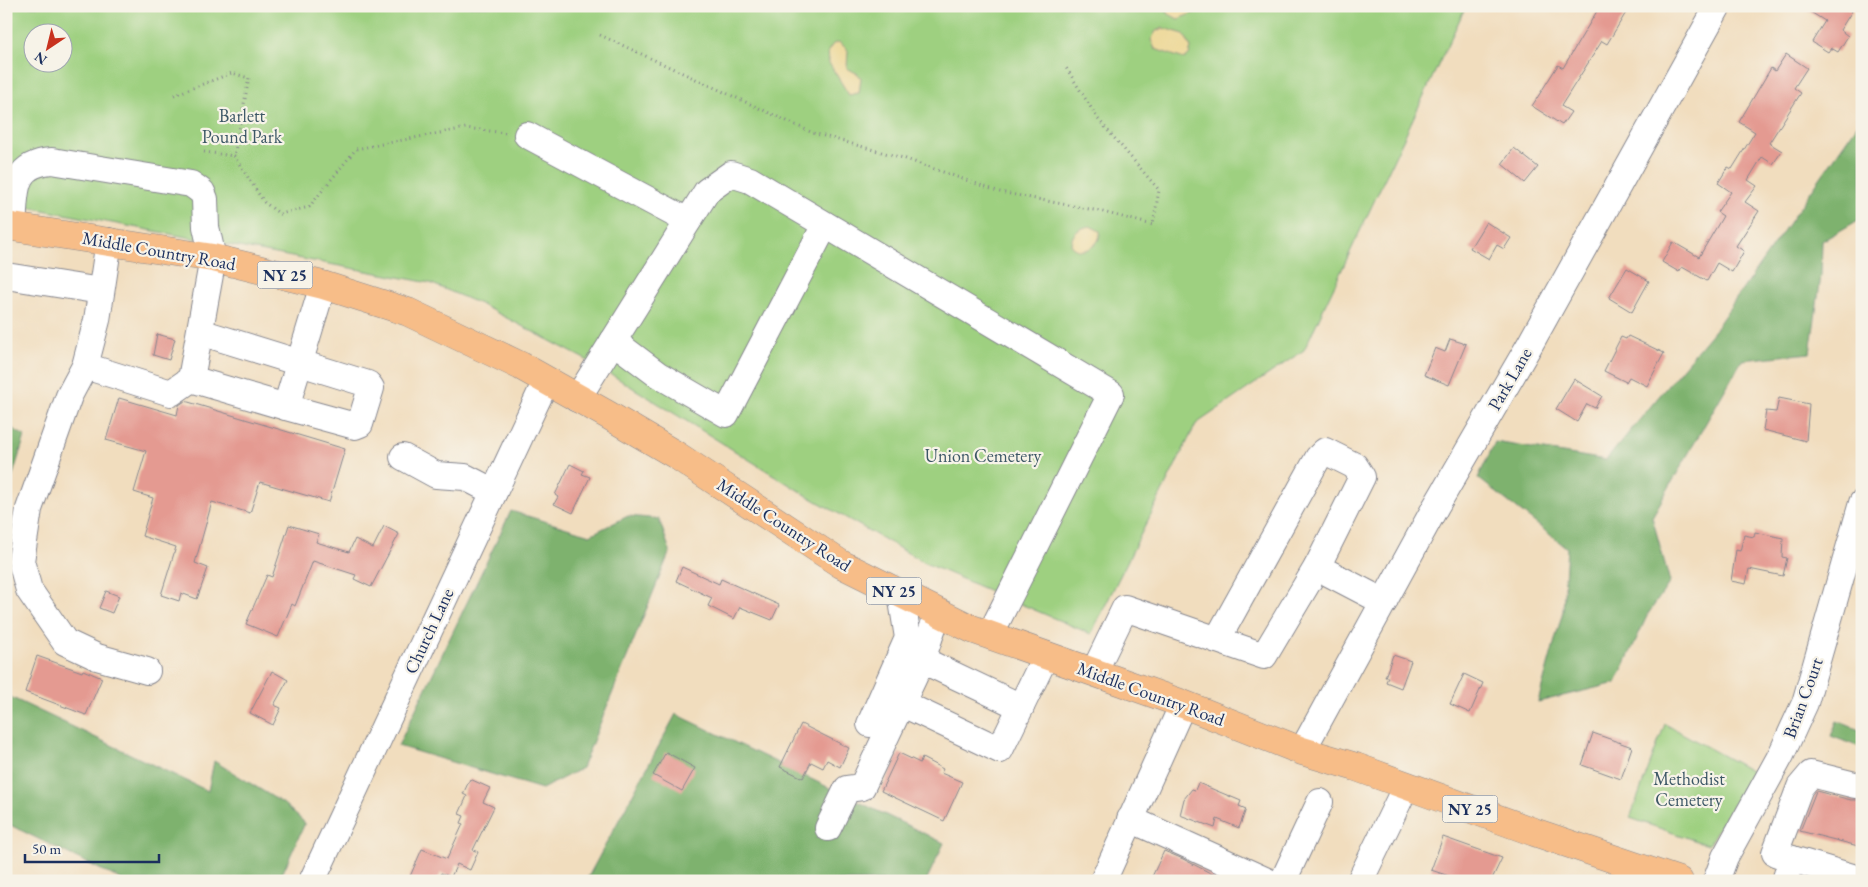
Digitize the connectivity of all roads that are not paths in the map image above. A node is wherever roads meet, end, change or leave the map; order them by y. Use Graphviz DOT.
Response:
graph roads {
  1 [pos="1718,6"];
  2 [pos="527,135"];
  3 [pos="688,221"];
  4 [pos="825,225"];
  5 [pos="10,227"];
  6 [pos="109,242"];
  7 [pos="214,258"];
  8 [pos="6,276"];
  9 [pos="323,285"];
  10 [pos="102,291"];
  11 [pos="200,332"];
  12 [pos="613,341"];
  13 [pos="299,364"];
  14 [pos="84,366"];
  15 [pos="191,379"];
  16 [pos="546,381"];
  17 [pos="577,399"];
  18 [pos="286,407"];
  19 [pos="402,458"];
  20 [pos="494,492"];
  21 [pos="1862,503"];
  22 [pos="1317,567"];
  23 [pos="901,594"];
  24 [pos="1384,602"];
  25 [pos="938,612"];
  26 [pos="990,635"];
  27 [pos="1217,640"];
  28 [pos="1046,655"];
  29 [pos="922,660"];
  30 [pos="147,671"];
  31 [pos="1094,672"];
  32 [pos="901,703"];
  33 [pos="1183,704"];
  34 [pos="1021,707"];
  35 [pos="870,724"];
  36 [pos="1302,751"];
  37 [pos="1854,785"];
  38 [pos="1406,786"];
  39 [pos="1320,802"];
  40 [pos="1130,819"];
  41 [pos="828,828"];
  42 [pos="1788,870"];
  43 [pos="1862,880"];
  44 [pos="312,881"];
  45 [pos="1103,881"];
  46 [pos="1266,881"];
  47 [pos="1283,881"];
  48 [pos="1360,881"];
  49 [pos="1678,881"];
  50 [pos="1716,881"];
  1 -- 24 [label="street, Park Lane"];
  2 -- 3 [label="street"];
  3 -- 4 [label="street"];
  3 -- 12 [label="street"];
  4 -- 12 [label="street"];
  4 -- 26 [label="street"];
  5 -- 6 [label="main road, Middle Country Road / NY 25"];
  5 -- 7 [label="street"];
  6 -- 7 [label="main road, Middle Country Road / NY 25"];
  6 -- 10 [label="street"];
  7 -- 9 [label="main road, Middle Country Road / NY 25"];
  7 -- 11 [label="street"];
  8 -- 10 [label="street"];
  9 -- 13 [label="street"];
  9 -- 16 [label="main road, Middle Country Road / NY 25"];
  10 -- 14 [label="street"];
  11 -- 13 [label="street"];
  11 -- 15 [label="street"];
  12 -- 17 [label="street"];
  13 -- 18 [label="street"];
  13 -- 18 [label="street"];
  14 -- 15 [label="street"];
  14 -- 30 [label="street"];
  15 -- 18 [label="street"];
  16 -- 17 [label="main road, Middle Country Road / NY 25"];
  16 -- 20 [label="street, Church Lane"];
  17 -- 23 [label="main road, Middle Country Road / NY 25"];
  19 -- 20 [label="street"];
  20 -- 44 [label="street, Church Lane"];
  21 -- 50 [label="street, Brian Court"];
  22 -- 24 [label="street"];
  22 -- 27 [label="street"];
  22 -- 27 [label="street"];
  23 -- 25 [label="main road, Middle Country Road / NY 25"];
  23 -- 35 [label="street"];
  24 -- 36 [label="street, Park Lane"];
  25 -- 26 [label="main road, Middle Country Road / NY 25"];
  25 -- 29 [label="street"];
  26 -- 28 [label="main road, Middle Country Road / NY 25"];
  27 -- 31 [label="street"];
  28 -- 31 [label="main road, Middle Country Road / NY 25"];
  28 -- 34 [label="street"];
  29 -- 32 [label="street"];
  29 -- 34 [label="street"];
  31 -- 33 [label="main road, Middle Country Road / NY 25"];
  32 -- 34 [label="street"];
  32 -- 41 [label="street"];
  33 -- 36 [label="main road, Middle Country Road / NY 25"];
  33 -- 40 [label="street"];
  36 -- 38 [label="main road, Middle Country Road / NY 25"];
  37 -- 42 [label="street"];
  38 -- 48 [label="street"];
  38 -- 49 [label="main road, Middle Country Road / NY 25"];
  39 -- 47 [label="street"];
  40 -- 45 [label="street"];
  40 -- 46 [label="street"];
  42 -- 43 [label="street"];
}
